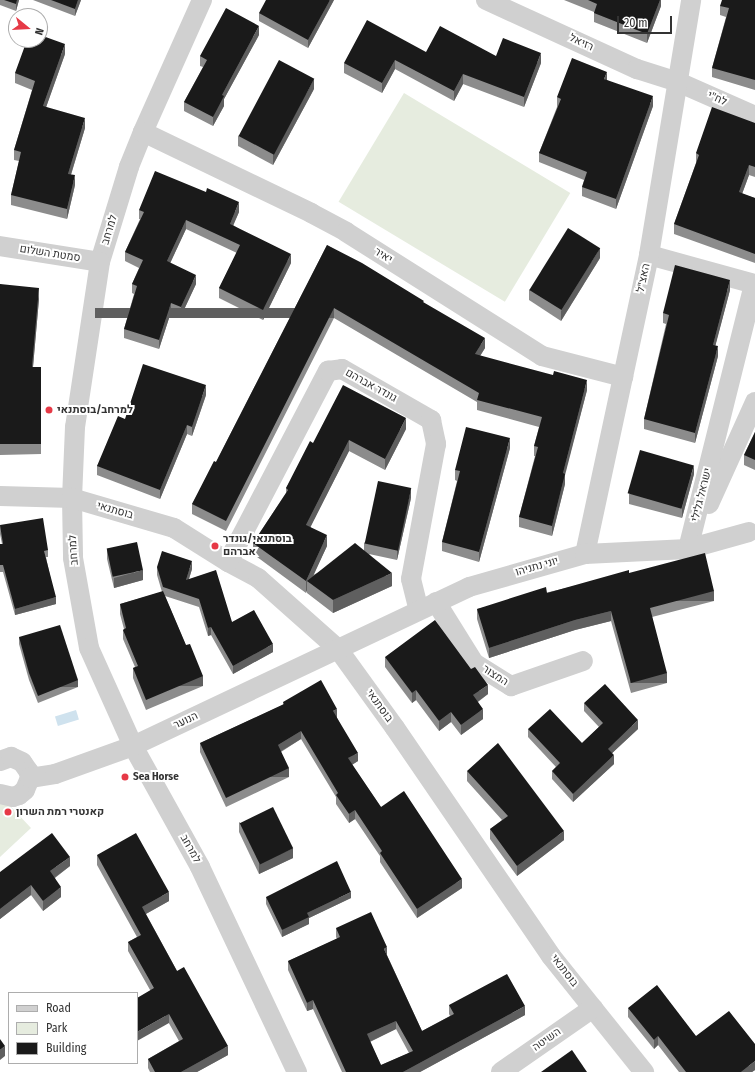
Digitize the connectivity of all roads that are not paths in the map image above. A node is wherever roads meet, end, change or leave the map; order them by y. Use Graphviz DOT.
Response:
graph roads {
  1 [pos="202,0"];
  2 [pos="486,0"];
  3 [pos="691,0"];
  4 [pos="678,82"];
  5 [pos="755,116"];
  6 [pos="143,132"];
  7 [pos="0,246"];
  8 [pos="649,255"];
  9 [pos="100,262"];
  10 [pos="754,284"];
  11 [pos="623,377"];
  12 [pos="755,402"];
  13 [pos="0,496"];
  14 [pos="72,498"];
  15 [pos="749,532"];
  16 [pos="688,549"];
  17 [pos="585,554"];
  18 [pos="228,562"];
  19 [pos="428,606"];
  20 [pos="338,649"];
  21 [pos="583,661"];
  22 [pos="133,746"];
  23 [pos="0,760"];
  24 [pos="30,778"];
  25 [pos="0,794"];
  26 [pos="593,1008"];
  27 [pos="298,1072"];
  28 [pos="501,1072"];
  29 [pos="644,1072"];
  1 -- 6 [label="street, למרחב"];
  2 -- 4 [label="street, רזיאל"];
  3 -- 4 [label="street, האצ\"ל"];
  4 -- 5 [label="street, לח\"י"];
  4 -- 8 [label="street, האצ\"ל"];
  6 -- 9 [label="street, למרחב"];
  6 -- 11 [label="street, יאיר"];
  7 -- 9 [label="street, סמטת השלום"];
  8 -- 10 [label="street, ישראל גלילי"];
  8 -- 11 [label="street, האצ\"ל"];
  9 -- 14 [label="street, למרחב"];
  10 -- 16 [label="street, ישראל גלילי"];
  11 -- 17 [label="street, האצ\"ל"];
  12 -- 16 [label="street, ישראל גלילי"];
  13 -- 14 [label="street, בוסתנאי"];
  14 -- 18 [label="street, בוסתנאי"];
  14 -- 22 [label="street, למרחב"];
  15 -- 16 [label="street, יוני נתניהו"];
  16 -- 17 [label="street, יוני נתניהו"];
  17 -- 19 [label="street, יוני נתניהו"];
  18 -- 19 [label="street, גונדר אברהם"];
  18 -- 20 [label="street, בוסתנאי"];
  19 -- 20 [label="street, יוני נתניהו"];
  19 -- 21 [label="street, המצור"];
  20 -- 22 [label="street, הנוער"];
  20 -- 26 [label="street, בוסתנאי"];
  22 -- 24 [label="street, הנוער"];
  22 -- 27 [label="street, למרחב"];
  23 -- 24 [label="street"];
  24 -- 25 [label="street"];
  26 -- 28 [label="street, השיטה"];
  26 -- 29 [label="street, בוסתנאי"];
}
